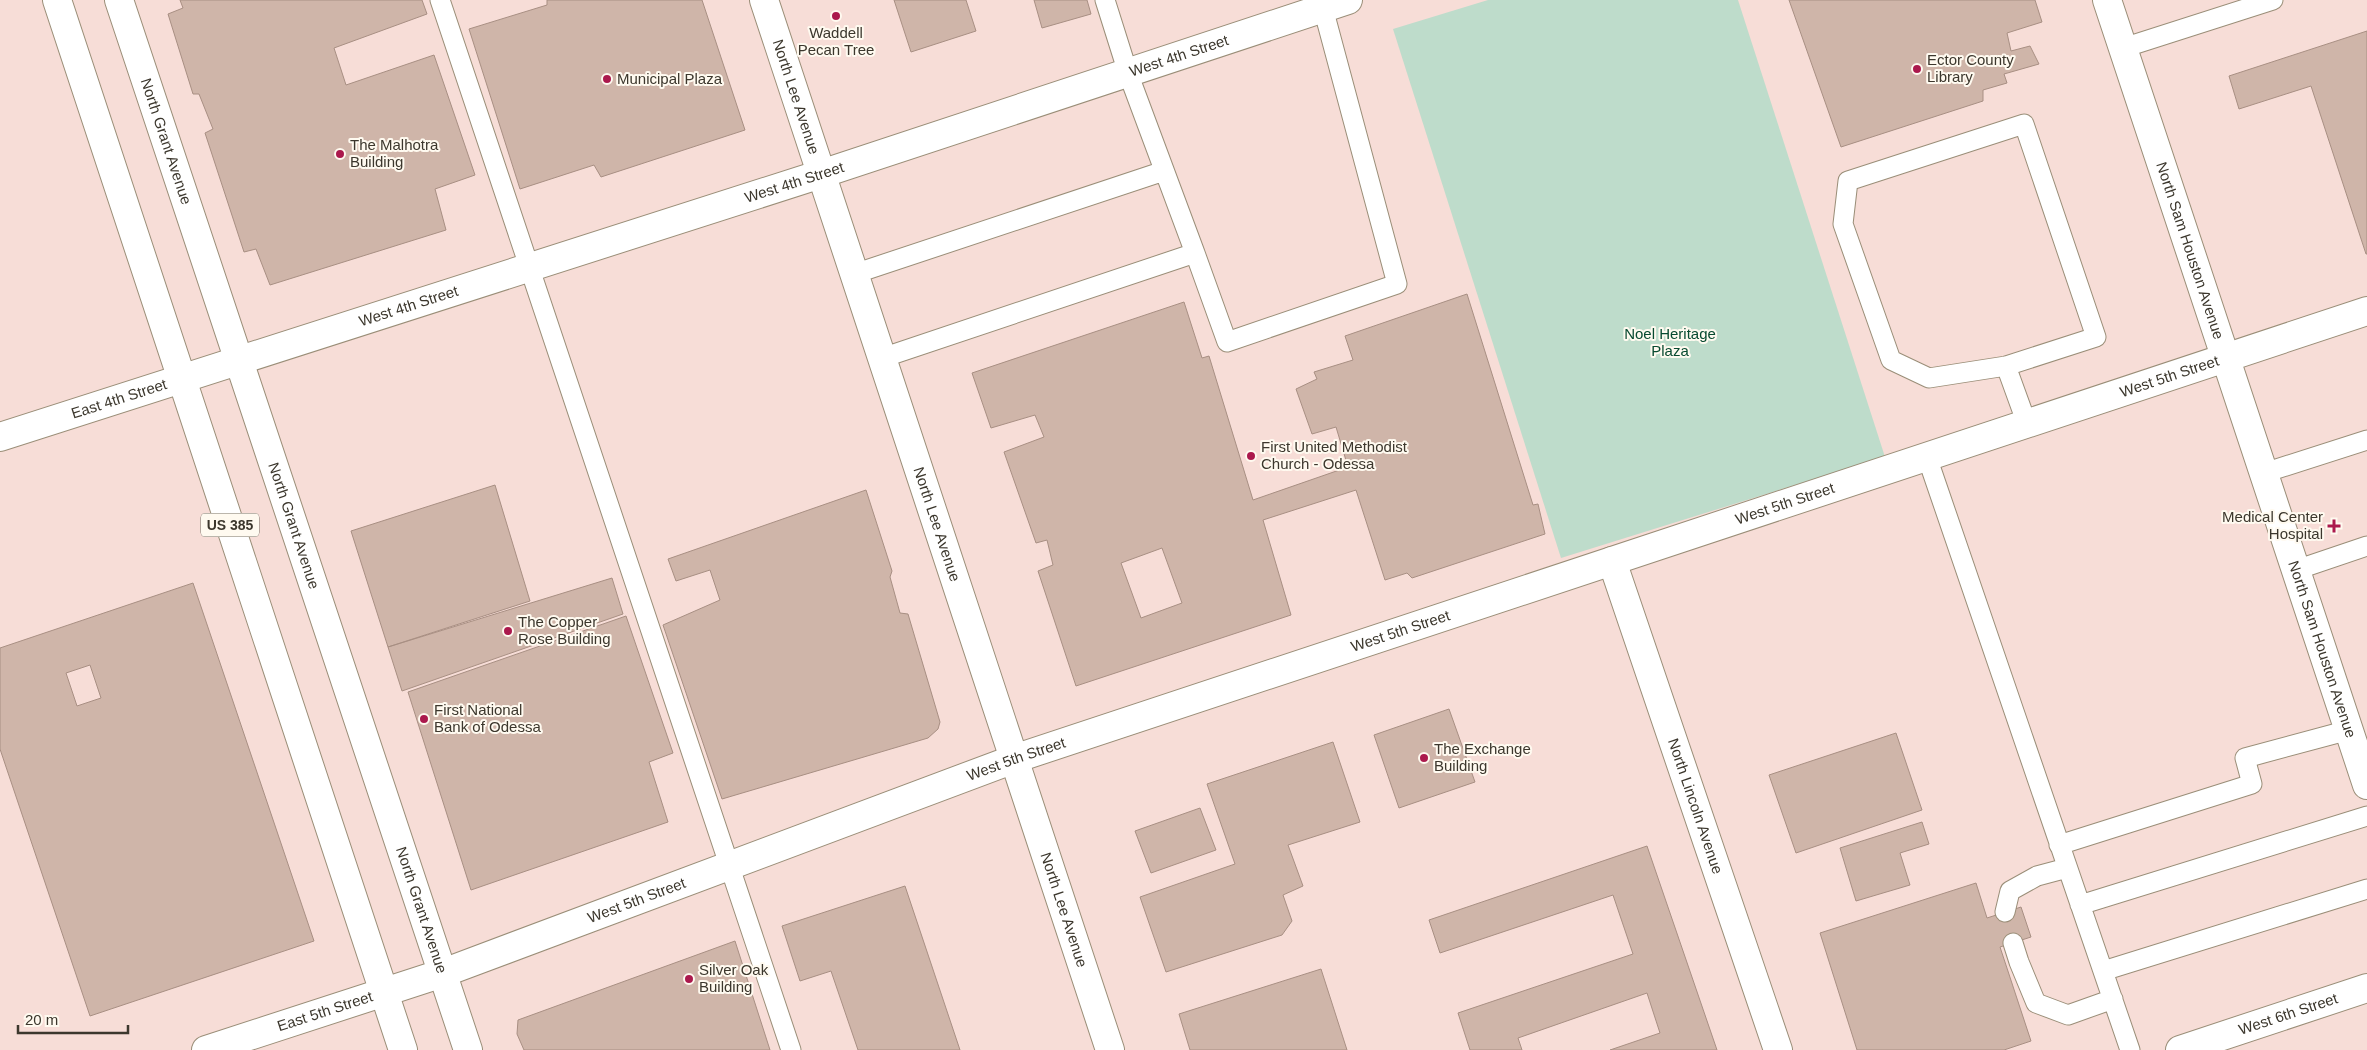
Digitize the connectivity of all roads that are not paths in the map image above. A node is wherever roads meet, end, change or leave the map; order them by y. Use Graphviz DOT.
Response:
graph roads {
  1 [pos="57,0"];
  2 [pos="120,0"];
  3 [pos="440,0"];
  4 [pos="764,0"];
  5 [pos="1104,0"];
  6 [pos="2107,0"];
  7 [pos="2273,0"];
  8 [pos="1335,4"];
  9 [pos="2123,48"];
  10 [pos="1128,73"];
  11 [pos="1164,171"];
  12 [pos="821,174"];
  13 [pos="1195,252"];
  14 [pos="530,267"];
  15 [pos="854,274"];
  16 [pos="2367,311"];
  17 [pos="882,358"];
  18 [pos="2226,358"];
  19 [pos="238,361"];
  20 [pos="2006,366"];
  21 [pos="182,378"];
  22 [pos="2027,424"];
  23 [pos="0,437"];
  24 [pos="2367,440"];
  25 [pos="1927,457"];
  26 [pos="2264,473"];
  27 [pos="2367,546"];
  28 [pos="1612,561"];
  29 [pos="2296,570"];
  30 [pos="2349,730"];
  31 [pos="1014,759"];
  32 [pos="2366,777"];
  33 [pos="2367,816"];
  34 [pos="2059,845"];
  35 [pos="731,866"];
  36 [pos="2067,868"];
  37 [pos="2367,889"];
  38 [pos="2080,905"];
  39 [pos="2005,912"];
  40 [pos="2013,943"];
  41 [pos="2103,971"];
  42 [pos="443,973"];
  43 [pos="2367,988"];
  44 [pos="384,992"];
  45 [pos="2113,1000"];
  46 [pos="206,1050"];
  47 [pos="403,1050"];
  48 [pos="468,1050"];
  49 [pos="791,1050"];
  50 [pos="1110,1050"];
  51 [pos="1778,1050"];
  52 [pos="2130,1050"];
  53 [pos="2180,1050"];
  1 -- 21 [label="street, US 385"];
  2 -- 19 [label="street, North Grant Avenue"];
  3 -- 14 [label="lane"];
  4 -- 12 [label="street, North Lee Avenue"];
  5 -- 10 [label="lane"];
  6 -- 9 [label="street, North Sam Houston Avenue"];
  7 -- 9 [label="lane"];
  8 -- 10 [label="street, West 4th Street"];
  8 -- 13 [label="lane"];
  9 -- 18 [label="street, North Sam Houston Avenue"];
  10 -- 11 [label="lane"];
  10 -- 12 [label="street, West 4th Street"];
  11 -- 13 [label="lane"];
  11 -- 15 [label="lane"];
  12 -- 14 [label="street, West 4th Street"];
  12 -- 15 [label="street, North Lee Avenue"];
  13 -- 17 [label="lane"];
  14 -- 19 [label="street, West 4th Street"];
  14 -- 35 [label="lane"];
  15 -- 17 [label="street, North Lee Avenue"];
  16 -- 18 [label="street, West 5th Street"];
  17 -- 31 [label="street, North Lee Avenue"];
  18 -- 22 [label="street, West 5th Street"];
  18 -- 26 [label="street, North Sam Houston Avenue"];
  19 -- 21 [label="street, East 4th Street"];
  19 -- 42 [label="street, North Grant Avenue"];
  20 -- 20 [label="lane"];
  20 -- 22 [label="lane"];
  21 -- 23 [label="street, East 4th Street"];
  21 -- 44 [label="street, US 385"];
  22 -- 25 [label="street, West 5th Street"];
  24 -- 26 [label="lane"];
  25 -- 28 [label="street, West 5th Street"];
  25 -- 34 [label="lane"];
  26 -- 29 [label="street, North Sam Houston Avenue"];
  27 -- 29 [label="lane"];
  28 -- 31 [label="street, West 5th Street"];
  28 -- 51 [label="street, North Lincoln Avenue"];
  29 -- 30 [label="street, North Sam Houston Avenue"];
  30 -- 32 [label="street, North Sam Houston Avenue"];
  30 -- 34 [label="lane"];
  31 -- 35 [label="street, West 5th Street"];
  31 -- 50 [label="street, North Lee Avenue"];
  33 -- 38 [label="lane"];
  34 -- 36 [label="lane"];
  35 -- 42 [label="street, West 5th Street"];
  35 -- 49 [label="lane"];
  36 -- 38 [label="lane"];
  36 -- 39 [label="lane"];
  37 -- 41 [label="lane"];
  38 -- 41 [label="lane"];
  40 -- 45 [label="lane"];
  41 -- 45 [label="lane"];
  42 -- 44 [label="street, East 5th Street"];
  42 -- 48 [label="street, North Grant Avenue"];
  43 -- 53 [label="street, West 6th Street"];
  44 -- 46 [label="street, East 5th Street"];
  44 -- 47 [label="street, US 385"];
  45 -- 52 [label="lane"];
}
